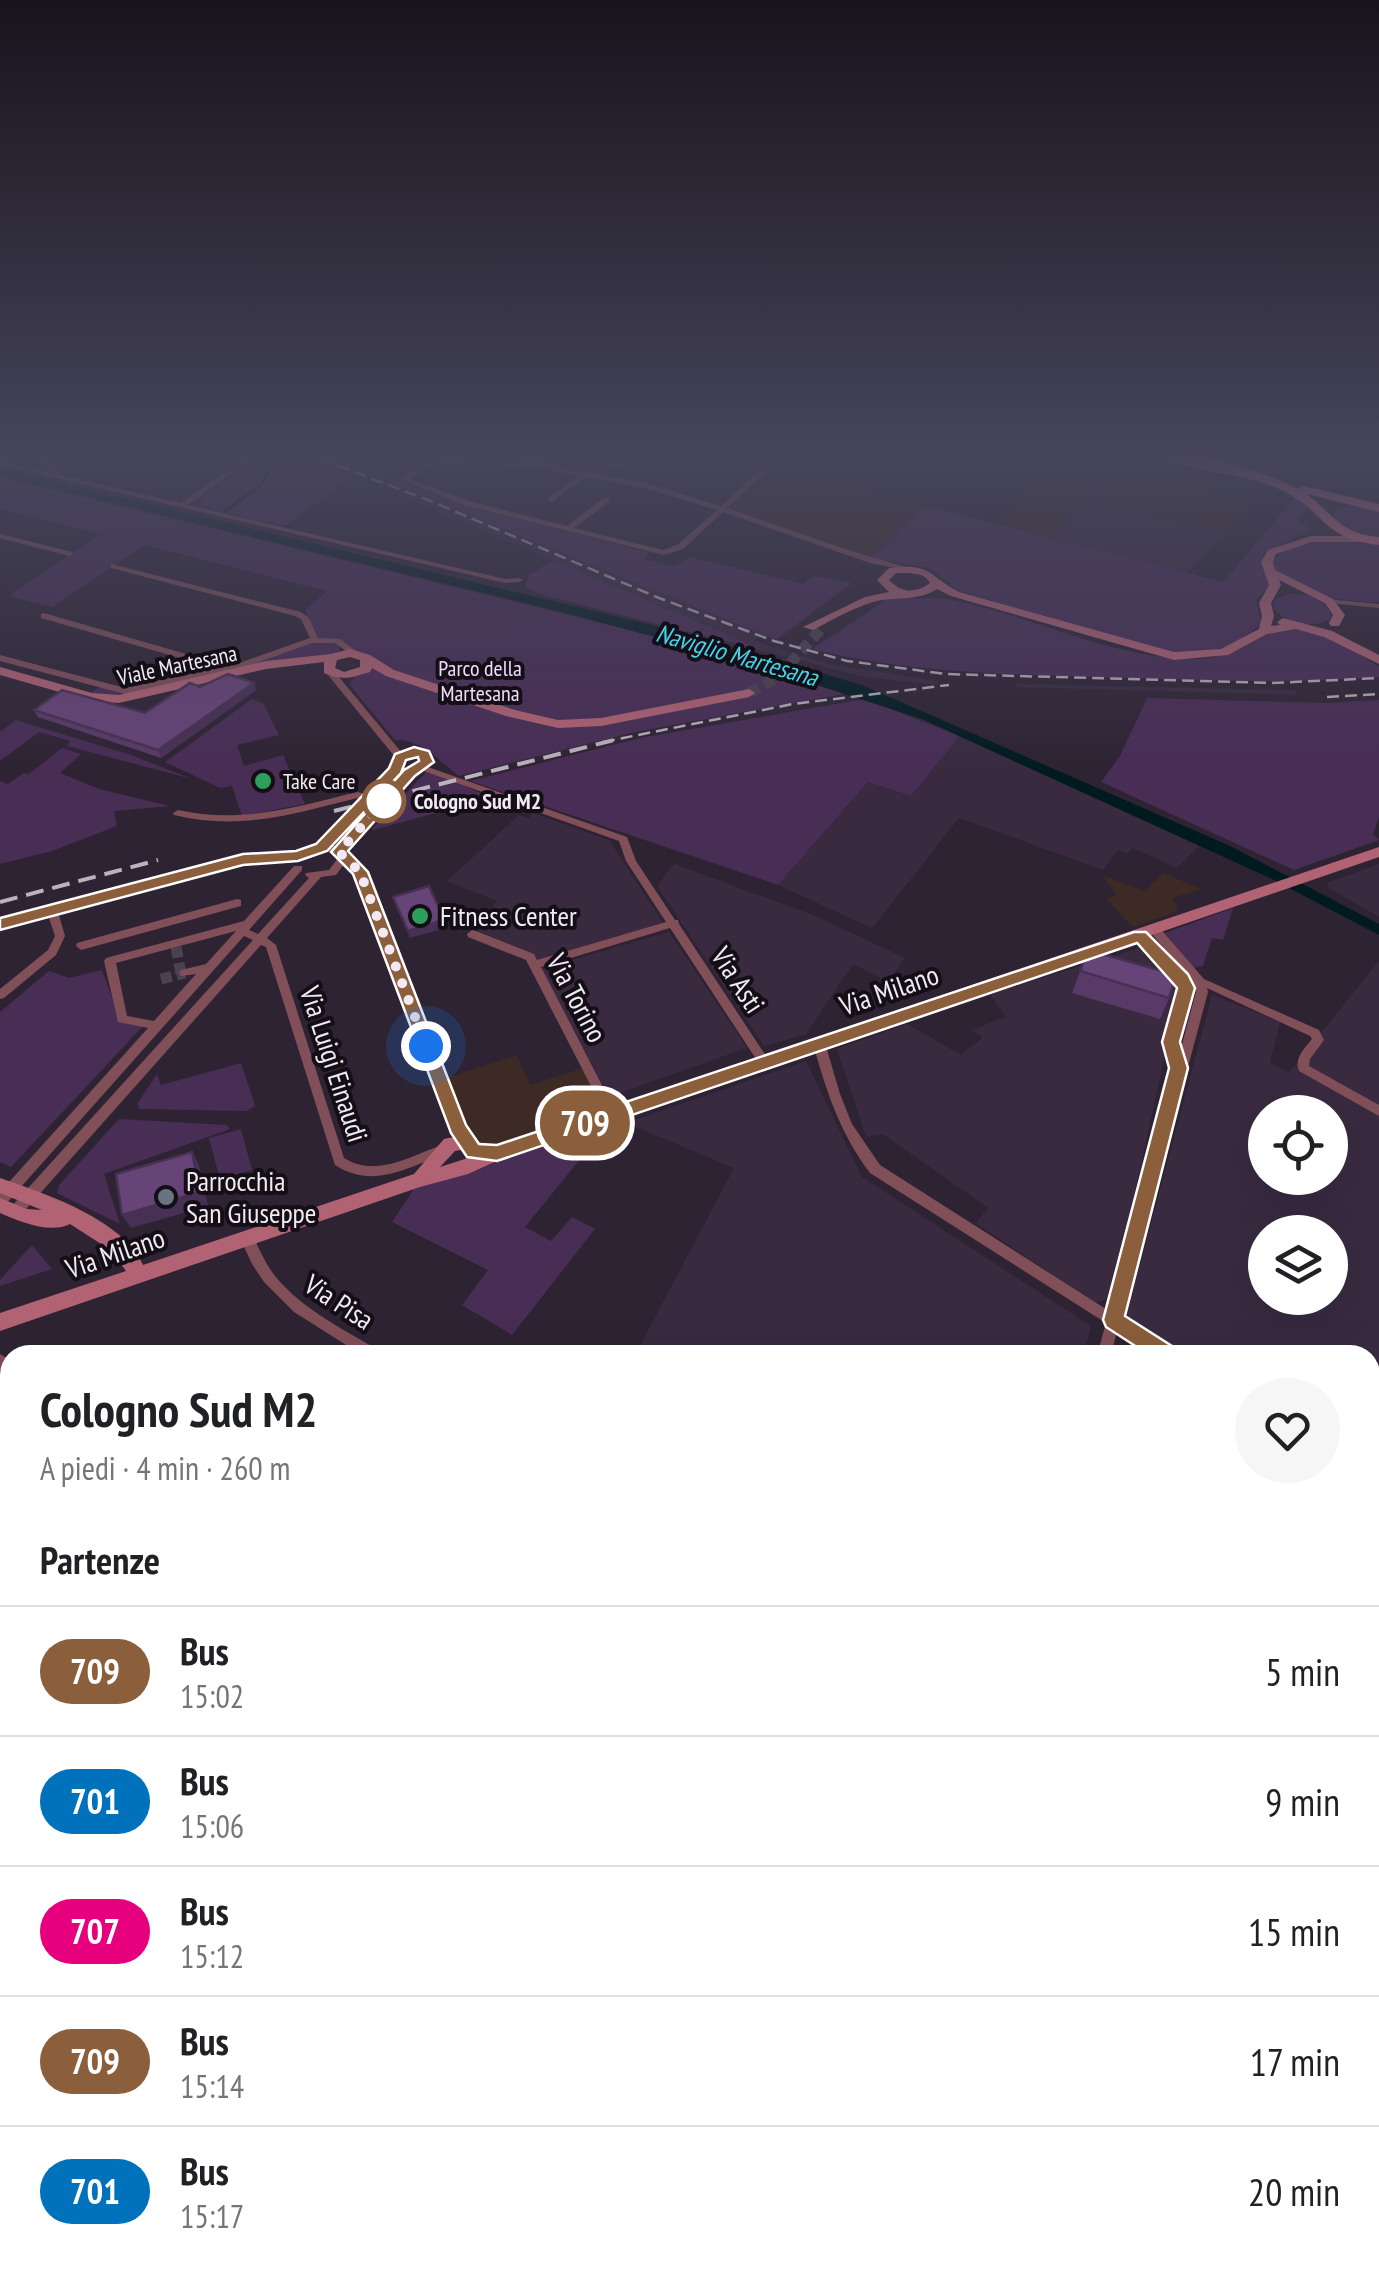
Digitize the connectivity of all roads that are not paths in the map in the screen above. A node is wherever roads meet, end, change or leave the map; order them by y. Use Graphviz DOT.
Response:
graph roads {
  1 [pos="413,559"];
  2 [pos="869,559"];
  3 [pos="1268,559"];
  4 [pos="874,561"];
  5 [pos="114,566"];
  6 [pos="905,568"];
  7 [pos="1273,573"];
  8 [pos="884,579"];
  9 [pos="519,580"];
  10 [pos="932,588"];
  11 [pos="900,594"];
  12 [pos="1322,598"];
  13 [pos="869,599"];
  14 [pos="1268,603"];
  15 [pos="1379,609"];
  16 [pos="44,616"];
  17 [pos="1337,620"];
  18 [pos="1299,627"];
  19 [pos="815,628"];
  20 [pos="1264,631"];
  21 [pos="315,640"];
  22 [pos="1379,652"];
  23 [pos="362,657"];
  24 [pos="0,658"];
  25 [pos="333,659"];
  26 [pos="1379,660"];
  27 [pos="0,671"];
  28 [pos="212,672"];
  29 [pos="357,674"];
  30 [pos="390,674"];
  31 [pos="346,689"];
  32 [pos="745,690"];
  33 [pos="386,737"];
  34 [pos="414,752"];
  35 [pos="400,761"];
  36 [pos="421,765"];
  37 [pos="370,797"];
  38 [pos="178,814"];
  39 [pos="322,847"];
  40 [pos="1379,852"];
  41 [pos="341,855"];
  42 [pos="300,862"];
  43 [pos="335,871"];
  44 [pos="317,876"];
  45 [pos="362,879"];
  46 [pos="237,903"];
  47 [pos="52,910"];
  48 [pos="674,922"];
  49 [pos="0,924"];
  50 [pos="246,927"];
  51 [pos="131,930"];
  52 [pos="1147,933"];
  53 [pos="472,934"];
  54 [pos="262,937"];
  55 [pos="82,946"];
  56 [pos="137,954"];
  57 [pos="222,955"];
  58 [pos="241,960"];
  59 [pos="535,965"];
  60 [pos="210,968"];
  61 [pos="185,973"];
  62 [pos="1184,982"];
  63 [pos="1200,982"];
  64 [pos="0,995"];
  65 [pos="158,1026"];
  66 [pos="819,1043"];
  67 [pos="764,1062"];
  68 [pos="1178,1068"];
  69 [pos="1379,1111"];
  70 [pos="612,1114"];
  71 [pos="53,1142"];
  72 [pos="72,1150"];
  73 [pos="456,1151"];
  74 [pos="9,1198"];
  75 [pos="247,1238"];
  76 [pos="128,1277"];
  77 [pos="1114,1320"];
  78 [pos="0,1322"];
  79 [pos="359,1345"];
  80 [pos="1107,1345"];
  81 [pos="1153,1345"];
  1 -- 9 [label="street"];
  2 -- 4 [label="street"];
  3 -- 7 [label="street"];
  4 -- 6 [label="street"];
  4 -- 8 [label="street"];
  5 -- 21 [label="street, Viale Martesana"];
  6 -- 8 [label="street"];
  6 -- 10 [label="street"];
  7 -- 12 [label="street"];
  7 -- 14 [label="street"];
  8 -- 11 [label="street"];
  8 -- 13 [label="street"];
  10 -- 11 [label="street"];
  10 -- 20 [label="street"];
  11 -- 13 [label="street"];
  12 -- 14 [label="street"];
  12 -- 15 [label="street"];
  12 -- 17 [label="street"];
  13 -- 19 [label="street"];
  14 -- 18 [label="street"];
  14 -- 20 [label="street"];
  15 -- 17 [label="street"];
  16 -- 28 [label="street, Viale Martesana"];
  17 -- 18 [label="street"];
  17 -- 22 [label="street"];
  18 -- 20 [label="street"];
  18 -- 26 [label="street"];
  21 -- 25 [label="street, Viale Martesana"];
  21 -- 28 [label="street, Viale Martesana"];
  23 -- 25 [label="street"];
  23 -- 29 [label="street"];
  23 -- 30 [label="street"];
  24 -- 28 [label="street, Viale Martesana"];
  25 -- 27 [label="street, Viale Martesana"];
  25 -- 29 [label="street"];
  25 -- 31 [label="street"];
  29 -- 30 [label="street"];
  29 -- 31 [label="street"];
  30 -- 32 [label="street"];
  31 -- 33 [label="street"];
  33 -- 34 [label="street"];
  33 -- 35 [label="street"];
  34 -- 35 [label="street"];
  34 -- 36 [label="street"];
  35 -- 36 [label="street"];
  35 -- 37 [label="street"];
  36 -- 41 [label="street"];
  36 -- 48 [label="street, Via Asti"];
  37 -- 38 [label="street"];
  37 -- 39 [label="street"];
  39 -- 41 [label="street"];
  39 -- 42 [label="street"];
  40 -- 52 [label="street, Via Milano"];
  41 -- 43 [label="street"];
  41 -- 45 [label="street"];
  42 -- 44 [label="street"];
  42 -- 47 [label="street"];
  42 -- 50 [label="street"];
  43 -- 44 [label="street"];
  43 -- 45 [label="street"];
  44 -- 54 [label="street"];
  45 -- 73 [label="street"];
  46 -- 51 [label="street"];
  47 -- 49 [label="street"];
  47 -- 64 [label="street"];
  48 -- 59 [label="street"];
  48 -- 67 [label="street, Via Asti"];
  50 -- 54 [label="street"];
  50 -- 56 [label="street"];
  50 -- 57 [label="street"];
  51 -- 55 [label="street"];
  51 -- 56 [label="street"];
  52 -- 62 [label="street"];
  52 -- 63 [label="street"];
  52 -- 66 [label="street, Via Milano"];
  53 -- 59 [label="street, Via Torino"];
  54 -- 58 [label="street"];
  54 -- 73 [label="street, Via Luigi Einaudi"];
  56 -- 65 [label="street"];
  57 -- 58 [label="street"];
  57 -- 60 [label="street"];
  58 -- 72 [label="street"];
  59 -- 70 [label="street, Via Torino"];
  60 -- 61 [label="street"];
  60 -- 65 [label="street"];
  62 -- 63 [label="street"];
  62 -- 68 [label="street"];
  63 -- 68 [label="street"];
  63 -- 69 [label="street"];
  65 -- 71 [label="street"];
  66 -- 67 [label="street, Via Milano"];
  66 -- 77 [label="street"];
  67 -- 70 [label="street, Via Milano"];
  68 -- 77 [label="street"];
  70 -- 73 [label="street, Via Milano"];
  71 -- 72 [label="street"];
  71 -- 74 [label="street"];
  72 -- 74 [label="street"];
  73 -- 75 [label="street, Via Milano"];
  74 -- 76 [label="street"];
  75 -- 76 [label="street, Via Milano"];
  75 -- 79 [label="street, Via Pisa"];
  76 -- 78 [label="street, Via Milano"];
  77 -- 80 [label="street"];
  77 -- 81 [label="street"];
}
